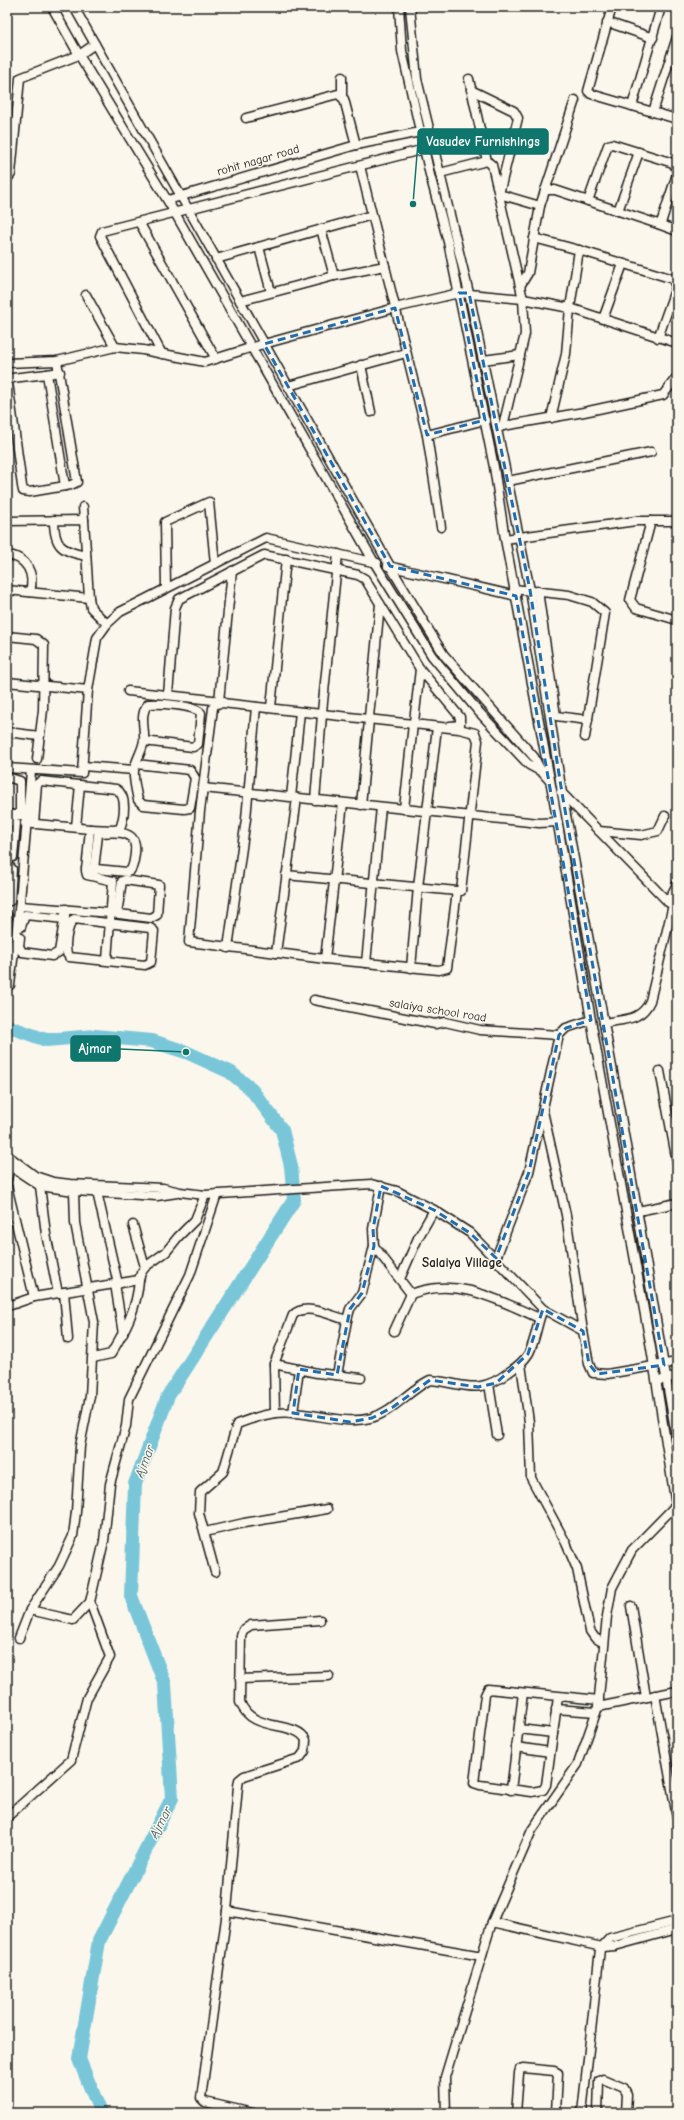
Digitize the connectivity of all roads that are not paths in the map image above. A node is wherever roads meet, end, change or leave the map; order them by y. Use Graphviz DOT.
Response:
graph roads {
  1 [pos="52,7"];
  2 [pos="74,7"];
  3 [pos="399,7"];
  4 [pos="410,7"];
  5 [pos="612,7"];
  6 [pos="661,7"];
  7 [pos="607,22"];
  8 [pos="677,37"];
  9 [pos="653,38"];
  10 [pos="95,44"];
  11 [pos="79,55"];
  12 [pos="342,77"];
  13 [pos="469,79"];
  14 [pos="471,90"];
  15 [pos="342,97"];
  16 [pos="575,100"];
  17 [pos="632,106"];
  18 [pos="653,112"];
  19 [pos="246,118"];
  20 [pos="7,119"];
  21 [pos="677,119"];
  22 [pos="16,121"];
  23 [pos="429,130"];
  24 [pos="420,132"];
  25 [pos="356,145"];
  26 [pos="433,146"];
  27 [pos="425,150"];
  28 [pos="639,152"];
  29 [pos="487,161"];
  30 [pos="360,166"];
  31 [pos="677,170"];
  32 [pos="440,173"];
  33 [pos="677,174"];
  34 [pos="7,179"];
  35 [pos="545,190"];
  36 [pos="499,194"];
  37 [pos="180,195"];
  38 [pos="168,200"];
  39 [pos="588,201"];
  40 [pos="540,206"];
  41 [pos="188,209"];
  42 [pos="618,211"];
  43 [pos="175,213"];
  44 [pos="372,215"];
  45 [pos="139,222"];
  46 [pos="658,224"];
  47 [pos="321,229"];
  48 [pos="677,231"];
  49 [pos="534,238"];
  50 [pos="259,247"];
  51 [pos="579,250"];
  52 [pos="216,259"];
  53 [pos="623,264"];
  54 [pos="384,266"];
  55 [pos="334,276"];
  56 [pos="520,286"];
  57 [pos="271,292"];
  58 [pos="469,292"];
  59 [pos="459,293"];
  60 [pos="86,295"];
  61 [pos="522,299"];
  62 [pos="240,301"];
  63 [pos="395,308"];
  64 [pos="570,308"];
  65 [pos="603,319"];
  66 [pos="658,338"];
  67 [pos="677,343"];
  68 [pos="264,344"];
  69 [pos="253,347"];
  70 [pos="115,348"];
  71 [pos="406,353"];
  72 [pos="162,354"];
  73 [pos="520,355"];
  74 [pos="216,359"];
  75 [pos="483,360"];
  76 [pos="57,361"];
  77 [pos="9,365"];
  78 [pos="360,365"];
  79 [pos="60,372"];
  80 [pos="47,374"];
  81 [pos="677,377"];
  82 [pos="13,378"];
  83 [pos="288,386"];
  84 [pos="371,412"];
  85 [pos="551,418"];
  86 [pos="485,420"];
  87 [pos="500,427"];
  88 [pos="427,435"];
  89 [pos="651,452"];
  90 [pos="508,481"];
  91 [pos="65,486"];
  92 [pos="84,506"];
  93 [pos="54,520"];
  94 [pos="84,520"];
  95 [pos="7,521"];
  96 [pos="651,521"];
  97 [pos="677,521"];
  98 [pos="441,527"];
  99 [pos="519,537"];
  100 [pos="505,539"];
  101 [pos="338,554"];
  102 [pos="7,555"];
  103 [pos="86,556"];
  104 [pos="286,560"];
  105 [pos="374,562"];
  106 [pos="215,564"];
  107 [pos="390,566"];
  108 [pos="336,570"];
  109 [pos="232,572"];
  110 [pos="166,588"];
  111 [pos="7,590"];
  112 [pos="534,591"];
  113 [pos="30,592"];
  114 [pos="515,592"];
  115 [pos="89,598"];
  116 [pos="380,604"];
  117 [pos="677,620"];
  118 [pos="107,624"];
  119 [pos="7,636"];
  120 [pos="420,668"];
  121 [pos="7,682"];
  122 [pos="43,686"];
  123 [pos="88,690"];
  124 [pos="128,691"];
  125 [pos="168,695"];
  126 [pos="219,701"];
  127 [pos="256,707"];
  128 [pos="271,707"];
  129 [pos="300,712"];
  130 [pos="322,713"];
  131 [pos="369,718"];
  132 [pos="588,720"];
  133 [pos="414,723"];
  134 [pos="437,727"];
  135 [pos="7,732"];
  136 [pos="39,736"];
  137 [pos="585,738"];
  138 [pos="144,741"];
  139 [pos="36,759"];
  140 [pos="83,766"];
  141 [pos="135,767"];
  142 [pos="7,768"];
  143 [pos="31,771"];
  144 [pos="540,771"];
  145 [pos="7,777"];
  146 [pos="550,782"];
  147 [pos="80,785"];
  148 [pos="203,788"];
  149 [pos="248,793"];
  150 [pos="562,793"];
  151 [pos="294,798"];
  152 [pos="315,800"];
  153 [pos="343,803"];
  154 [pos="361,805"];
  155 [pos="381,807"];
  156 [pos="404,809"];
  157 [pos="427,812"];
  158 [pos="7,814"];
  159 [pos="470,815"];
  160 [pos="665,816"];
  161 [pos="24,818"];
  162 [pos="7,820"];
  163 [pos="558,822"];
  164 [pos="34,824"];
  165 [pos="76,827"];
  166 [pos="90,828"];
  167 [pos="599,830"];
  168 [pos="10,857"];
  169 [pos="23,858"];
  170 [pos="7,864"];
  171 [pos="90,868"];
  172 [pos="286,875"];
  173 [pos="335,881"];
  174 [pos="372,884"];
  175 [pos="677,884"];
  176 [pos="418,888"];
  177 [pos="457,891"];
  178 [pos="8,900"];
  179 [pos="20,904"];
  180 [pos="673,905"];
  181 [pos="66,909"];
  182 [pos="114,913"];
  183 [pos="7,915"];
  184 [pos="7,918"];
  185 [pos="65,919"];
  186 [pos="110,923"];
  187 [pos="11,944"];
  188 [pos="228,948"];
  189 [pos="276,953"];
  190 [pos="324,959"];
  191 [pos="106,960"];
  192 [pos="366,963"];
  193 [pos="411,968"];
  194 [pos="10,985"];
  195 [pos="314,1000"];
  196 [pos="591,1020"];
  197 [pos="604,1023"];
  198 [pos="559,1035"];
  199 [pos="606,1036"];
  200 [pos="595,1038"];
  201 [pos="660,1071"];
  202 [pos="543,1108"];
  203 [pos="7,1155"];
  204 [pos="677,1162"];
  205 [pos="8,1164"];
  206 [pos="7,1180"];
  207 [pos="7,1186"];
  208 [pos="40,1186"];
  209 [pos="381,1186"];
  210 [pos="74,1191"];
  211 [pos="96,1192"];
  212 [pos="180,1192"];
  213 [pos="217,1194"];
  214 [pos="205,1195"];
  215 [pos="677,1203"];
  216 [pos="434,1210"];
  217 [pos="638,1211"];
  218 [pos="133,1225"];
  219 [pos="374,1246"];
  220 [pos="496,1258"];
  221 [pos="145,1268"];
  222 [pos="139,1280"];
  223 [pos="400,1280"];
  224 [pos="117,1284"];
  225 [pos="89,1289"];
  226 [pos="61,1293"];
  227 [pos="411,1294"];
  228 [pos="34,1297"];
  229 [pos="7,1303"];
  230 [pos="543,1309"];
  231 [pos="539,1318"];
  232 [pos="347,1320"];
  233 [pos="394,1331"];
  234 [pos="583,1331"];
  235 [pos="123,1334"];
  236 [pos="68,1339"];
  237 [pos="94,1358"];
  238 [pos="677,1362"];
  239 [pos="274,1364"];
  240 [pos="520,1364"];
  241 [pos="664,1365"];
  242 [pos="654,1366"];
  243 [pos="299,1369"];
  244 [pos="337,1375"];
  245 [pos="677,1376"];
  246 [pos="361,1378"];
  247 [pos="666,1379"];
  248 [pos="657,1381"];
  249 [pos="489,1384"];
  250 [pos="275,1413"];
  251 [pos="293,1413"];
  252 [pos="496,1434"];
  253 [pos="677,1441"];
  254 [pos="677,1507"];
  255 [pos="327,1509"];
  256 [pos="205,1532"];
  257 [pos="216,1572"];
  258 [pos="90,1602"];
  259 [pos="631,1606"];
  260 [pos="30,1610"];
  261 [pos="320,1620"];
  262 [pos="19,1638"];
  263 [pos="604,1643"];
  264 [pos="329,1676"];
  265 [pos="240,1679"];
  266 [pos="677,1691"];
  267 [pos="523,1693"];
  268 [pos="656,1695"];
  269 [pos="558,1697"];
  270 [pos="646,1697"];
  271 [pos="597,1706"];
  272 [pos="556,1709"];
  273 [pos="519,1729"];
  274 [pos="553,1733"];
  275 [pos="516,1747"];
  276 [pos="550,1752"];
  277 [pos="511,1790"];
  278 [pos="7,1817"];
  279 [pos="677,1817"];
  280 [pos="227,1911"];
  281 [pos="677,1920"];
  282 [pos="492,1922"];
  283 [pos="677,1929"];
  284 [pos="602,1947"];
  285 [pos="482,1956"];
  286 [pos="253,2113"];
  287 [pos="446,2113"];
  288 [pos="516,2113"];
  289 [pos="556,2113"];
  290 [pos="582,2113"];
  291 [pos="598,2113"];
  292 [pos="626,2113"];
  1 -- 11 [label="street"];
  2 -- 10 [label="street"];
  3 -- 24 [label="street"];
  4 -- 23 [label="street"];
  5 -- 7 [label="street"];
  6 -- 9 [label="street"];
  7 -- 9 [label="street"];
  7 -- 17 [label="street"];
  8 -- 18 [label="street"];
  9 -- 17 [label="street"];
  10 -- 11 [label="street"];
  10 -- 37 [label="street"];
  11 -- 22 [label="street"];
  11 -- 38 [label="street"];
  12 -- 15 [label="street"];
  13 -- 14 [label="street"];
  14 -- 29 [label="street"];
  14 -- 36 [label="street"];
  15 -- 19 [label="street"];
  15 -- 25 [label="street"];
  16 -- 35 [label="street"];
  17 -- 18 [label="street"];
  18 -- 21 [label="street"];
  20 -- 22 [label="street"];
  22 -- 34 [label="street"];
  23 -- 24 [label="street, rohit nagar road"];
  23 -- 26 [label="street"];
  24 -- 25 [label="street, rohit nagar road"];
  24 -- 27 [label="street"];
  25 -- 37 [label="street, rohit nagar road"];
  26 -- 27 [label="street"];
  26 -- 32 [label="street"];
  27 -- 30 [label="street"];
  27 -- 59 [label="street"];
  28 -- 31 [label="street"];
  28 -- 39 [label="street"];
  28 -- 42 [label="street"];
  29 -- 32 [label="street"];
  29 -- 36 [label="street"];
  30 -- 41 [label="street"];
  30 -- 44 [label="street"];
  32 -- 58 [label="street"];
  33 -- 46 [label="street"];
  35 -- 39 [label="street"];
  35 -- 40 [label="street"];
  36 -- 40 [label="street"];
  36 -- 56 [label="street"];
  37 -- 38 [label="street, rohit nagar road"];
  37 -- 41 [label="street"];
  38 -- 43 [label="street"];
  39 -- 42 [label="street"];
  40 -- 49 [label="street"];
  41 -- 43 [label="street"];
  41 -- 52 [label="street"];
  42 -- 46 [label="street"];
  43 -- 45 [label="street"];
  43 -- 69 [label="street"];
  44 -- 47 [label="street"];
  44 -- 54 [label="street"];
  45 -- 72 [label="street"];
  45 -- 74 [label="street"];
  46 -- 48 [label="street"];
  47 -- 50 [label="street"];
  47 -- 55 [label="street"];
  49 -- 51 [label="street"];
  49 -- 56 [label="street"];
  50 -- 52 [label="street"];
  50 -- 57 [label="street"];
  51 -- 53 [label="street"];
  51 -- 64 [label="street"];
  52 -- 62 [label="street"];
  53 -- 65 [label="street"];
  53 -- 66 [label="street"];
  54 -- 55 [label="street"];
  54 -- 63 [label="street"];
  55 -- 57 [label="street"];
  56 -- 61 [label="street"];
  57 -- 62 [label="street"];
  58 -- 59 [label="street"];
  58 -- 61 [label="street"];
  58 -- 75 [label="street"];
  59 -- 63 [label="street"];
  59 -- 86 [label="street"];
  60 -- 70 [label="street"];
  61 -- 64 [label="street"];
  61 -- 73 [label="street"];
  62 -- 68 [label="street"];
  63 -- 68 [label="street"];
  63 -- 71 [label="street"];
  64 -- 65 [label="street"];
  64 -- 85 [label="street"];
  65 -- 66 [label="street"];
  66 -- 67 [label="street"];
  68 -- 69 [label="street"];
  68 -- 83 [label="street"];
  69 -- 74 [label="street"];
  69 -- 105 [label="street"];
  70 -- 72 [label="street"];
  70 -- 76 [label="street"];
  71 -- 78 [label="street"];
  71 -- 88 [label="street"];
  72 -- 74 [label="street"];
  73 -- 75 [label="street"];
  73 -- 87 [label="street"];
  75 -- 87 [label="street"];
  76 -- 77 [label="street"];
  76 -- 79 [label="street"];
  77 -- 82 [label="street"];
  78 -- 83 [label="street"];
  78 -- 84 [label="street"];
  79 -- 80 [label="street"];
  79 -- 91 [label="street"];
  80 -- 82 [label="street"];
  80 -- 91 [label="street"];
  81 -- 85 [label="street"];
  82 -- 91 [label="street"];
  83 -- 107 [label="street"];
  85 -- 87 [label="street"];
  86 -- 88 [label="street"];
  86 -- 100 [label="street"];
  87 -- 90 [label="street"];
  88 -- 98 [label="street"];
  89 -- 90 [label="street"];
  90 -- 99 [label="street"];
  92 -- 94 [label="street"];
  93 -- 94 [label="street"];
  93 -- 95 [label="street"];
  93 -- 103 [label="street"];
  94 -- 103 [label="street"];
  96 -- 97 [label="street"];
  96 -- 99 [label="street"];
  96 -- 117 [label="street"];
  99 -- 100 [label="street"];
  99 -- 112 [label="street"];
  100 -- 114 [label="street"];
  101 -- 105 [label="street"];
  101 -- 106 [label="street"];
  101 -- 108 [label="street"];
  102 -- 113 [label="street"];
  103 -- 115 [label="street"];
  104 -- 108 [label="street"];
  104 -- 109 [label="street"];
  104 -- 128 [label="street"];
  105 -- 107 [label="street"];
  105 -- 144 [label="street"];
  106 -- 110 [label="street"];
  106 -- 110 [label="street"];
  107 -- 114 [label="street"];
  107 -- 144 [label="street"];
  108 -- 116 [label="street"];
  108 -- 130 [label="street"];
  109 -- 125 [label="street"];
  109 -- 126 [label="street"];
  110 -- 118 [label="street"];
  111 -- 113 [label="street"];
  112 -- 114 [label="street"];
  112 -- 132 [label="street"];
  112 -- 132 [label="street"];
  112 -- 150 [label="street"];
  113 -- 115 [label="street"];
  114 -- 146 [label="street"];
  115 -- 118 [label="street"];
  116 -- 120 [label="street"];
  116 -- 131 [label="street"];
  118 -- 123 [label="street"];
  119 -- 122 [label="street"];
  120 -- 133 [label="street"];
  120 -- 133 [label="street"];
  121 -- 122 [label="street"];
  122 -- 123 [label="street"];
  122 -- 136 [label="street"];
  123 -- 140 [label="street"];
  124 -- 125 [label="street"];
  125 -- 126 [label="street"];
  126 -- 128 [label="street"];
  127 -- 129 [label="street"];
  127 -- 148 [label="street"];
  127 -- 149 [label="street"];
  128 -- 130 [label="street"];
  129 -- 130 [label="street"];
  129 -- 151 [label="street"];
  130 -- 131 [label="street"];
  130 -- 152 [label="street"];
  131 -- 133 [label="street"];
  131 -- 154 [label="street"];
  132 -- 137 [label="street"];
  133 -- 134 [label="street"];
  133 -- 156 [label="street"];
  134 -- 157 [label="street"];
  134 -- 159 [label="street"];
  135 -- 136 [label="street"];
  136 -- 139 [label="street"];
  138 -- 138 [label="street"];
  138 -- 141 [label="street"];
  140 -- 141 [label="street"];
  140 -- 143 [label="street"];
  141 -- 141 [label="street"];
  142 -- 143 [label="street"];
  143 -- 161 [label="street"];
  144 -- 146 [label="street"];
  145 -- 161 [label="street"];
  146 -- 150 [label="street"];
  146 -- 163 [label="street"];
  147 -- 164 [label="street"];
  147 -- 165 [label="street"];
  147 -- 166 [label="street"];
  148 -- 149 [label="street"];
  148 -- 188 [label="street"];
  149 -- 151 [label="street"];
  149 -- 188 [label="street"];
  150 -- 167 [label="street"];
  150 -- 197 [label="street"];
  151 -- 152 [label="street"];
  151 -- 172 [label="street"];
  152 -- 153 [label="street"];
  153 -- 154 [label="street"];
  153 -- 173 [label="street"];
  154 -- 155 [label="street"];
  155 -- 156 [label="street"];
  155 -- 174 [label="street"];
  156 -- 157 [label="street"];
  157 -- 159 [label="street"];
  157 -- 176 [label="street"];
  158 -- 161 [label="street"];
  159 -- 163 [label="street"];
  159 -- 177 [label="street"];
  160 -- 167 [label="street"];
  161 -- 164 [label="street"];
  161 -- 169 [label="street"];
  162 -- 168 [label="street"];
  163 -- 196 [label="street"];
  164 -- 165 [label="street"];
  165 -- 166 [label="street"];
  166 -- 171 [label="street"];
  167 -- 180 [label="street"];
  168 -- 169 [label="street"];
  169 -- 179 [label="street"];
  170 -- 178 [label="street"];
  171 -- 171 [label="street"];
  171 -- 182 [label="street"];
  172 -- 173 [label="street"];
  172 -- 189 [label="street"];
  173 -- 174 [label="street"];
  173 -- 190 [label="street"];
  174 -- 176 [label="street"];
  174 -- 192 [label="street"];
  175 -- 180 [label="street"];
  176 -- 177 [label="street"];
  176 -- 193 [label="street"];
  177 -- 193 [label="street"];
  178 -- 179 [label="street"];
  179 -- 181 [label="street"];
  179 -- 187 [label="street"];
  180 -- 197 [label="street"];
  181 -- 182 [label="street"];
  181 -- 185 [label="street"];
  182 -- 182 [label="street"];
  182 -- 186 [label="street"];
  183 -- 184 [label="street"];
  185 -- 185 [label="street"];
  186 -- 191 [label="street"];
  186 -- 191 [label="street"];
  186 -- 191 [label="street"];
  187 -- 194 [label="street"];
  188 -- 189 [label="street"];
  189 -- 190 [label="street"];
  190 -- 192 [label="street"];
  192 -- 193 [label="street"];
  195 -- 198 [label="street, salaiya school road"];
  196 -- 198 [label="street"];
  196 -- 200 [label="street"];
  197 -- 199 [label="street"];
  198 -- 202 [label="street"];
  199 -- 200 [label="street"];
  199 -- 217 [label="street"];
  200 -- 242 [label="street"];
  201 -- 204 [label="street"];
  202 -- 220 [label="street"];
  202 -- 234 [label="street"];
  203 -- 212 [label="street"];
  205 -- 206 [label="street"];
  205 -- 208 [label="street"];
  207 -- 228 [label="street"];
  208 -- 210 [label="street"];
  208 -- 226 [label="street"];
  209 -- 213 [label="street"];
  209 -- 216 [label="street"];
  209 -- 219 [label="street"];
  210 -- 211 [label="street"];
  210 -- 225 [label="street"];
  211 -- 212 [label="street"];
  211 -- 224 [label="street"];
  212 -- 214 [label="street"];
  213 -- 214 [label="street"];
  213 -- 258 [label="street"];
  214 -- 221 [label="street"];
  215 -- 217 [label="street"];
  216 -- 220 [label="street"];
  216 -- 223 [label="street"];
  217 -- 241 [label="street"];
  218 -- 221 [label="street"];
  219 -- 223 [label="street"];
  219 -- 232 [label="street"];
  220 -- 230 [label="street"];
  221 -- 222 [label="street"];
  222 -- 224 [label="street"];
  222 -- 235 [label="street"];
  223 -- 227 [label="street"];
  224 -- 225 [label="street"];
  224 -- 235 [label="street"];
  225 -- 226 [label="street"];
  225 -- 237 [label="street"];
  226 -- 228 [label="street"];
  226 -- 236 [label="street"];
  227 -- 231 [label="street"];
  227 -- 233 [label="street"];
  228 -- 229 [label="street"];
  230 -- 231 [label="street"];
  230 -- 234 [label="street"];
  231 -- 240 [label="street"];
  232 -- 239 [label="street"];
  232 -- 244 [label="street"];
  234 -- 242 [label="street"];
  235 -- 237 [label="street"];
  237 -- 260 [label="street"];
  238 -- 241 [label="street"];
  239 -- 243 [label="street"];
  239 -- 250 [label="street"];
  240 -- 249 [label="street"];
  240 -- 263 [label="street"];
  241 -- 242 [label="street"];
  241 -- 247 [label="street"];
  242 -- 248 [label="street"];
  243 -- 244 [label="street"];
  243 -- 251 [label="street"];
  244 -- 246 [label="street"];
  245 -- 247 [label="street"];
  247 -- 248 [label="street"];
  247 -- 253 [label="street"];
  248 -- 254 [label="street"];
  249 -- 251 [label="street"];
  249 -- 252 [label="street"];
  250 -- 251 [label="street"];
  250 -- 256 [label="street"];
  254 -- 263 [label="street"];
  255 -- 256 [label="street"];
  256 -- 257 [label="street"];
  258 -- 260 [label="street"];
  258 -- 278 [label="street"];
  259 -- 270 [label="street"];
  260 -- 262 [label="street"];
  261 -- 265 [label="street"];
  263 -- 271 [label="street"];
  264 -- 265 [label="street"];
  265 -- 280 [label="street"];
  266 -- 268 [label="street"];
  267 -- 269 [label="street"];
  267 -- 273 [label="street"];
  267 -- 277 [label="street"];
  268 -- 270 [label="street"];
  268 -- 279 [label="street"];
  269 -- 271 [label="street"];
  269 -- 272 [label="street"];
  270 -- 271 [label="street"];
  271 -- 272 [label="street"];
  271 -- 282 [label="street"];
  272 -- 274 [label="street"];
  273 -- 274 [label="street"];
  273 -- 275 [label="street"];
  274 -- 276 [label="street"];
  275 -- 276 [label="street"];
  275 -- 277 [label="street"];
  276 -- 277 [label="street"];
  280 -- 285 [label="street"];
  280 -- 286 [label="street"];
  281 -- 284 [label="street"];
  282 -- 284 [label="street"];
  282 -- 285 [label="street"];
  283 -- 284 [label="street"];
  284 -- 290 [label="street"];
  285 -- 287 [label="street"];
  288 -- 289 [label="street"];
  291 -- 292 [label="street"];
}
